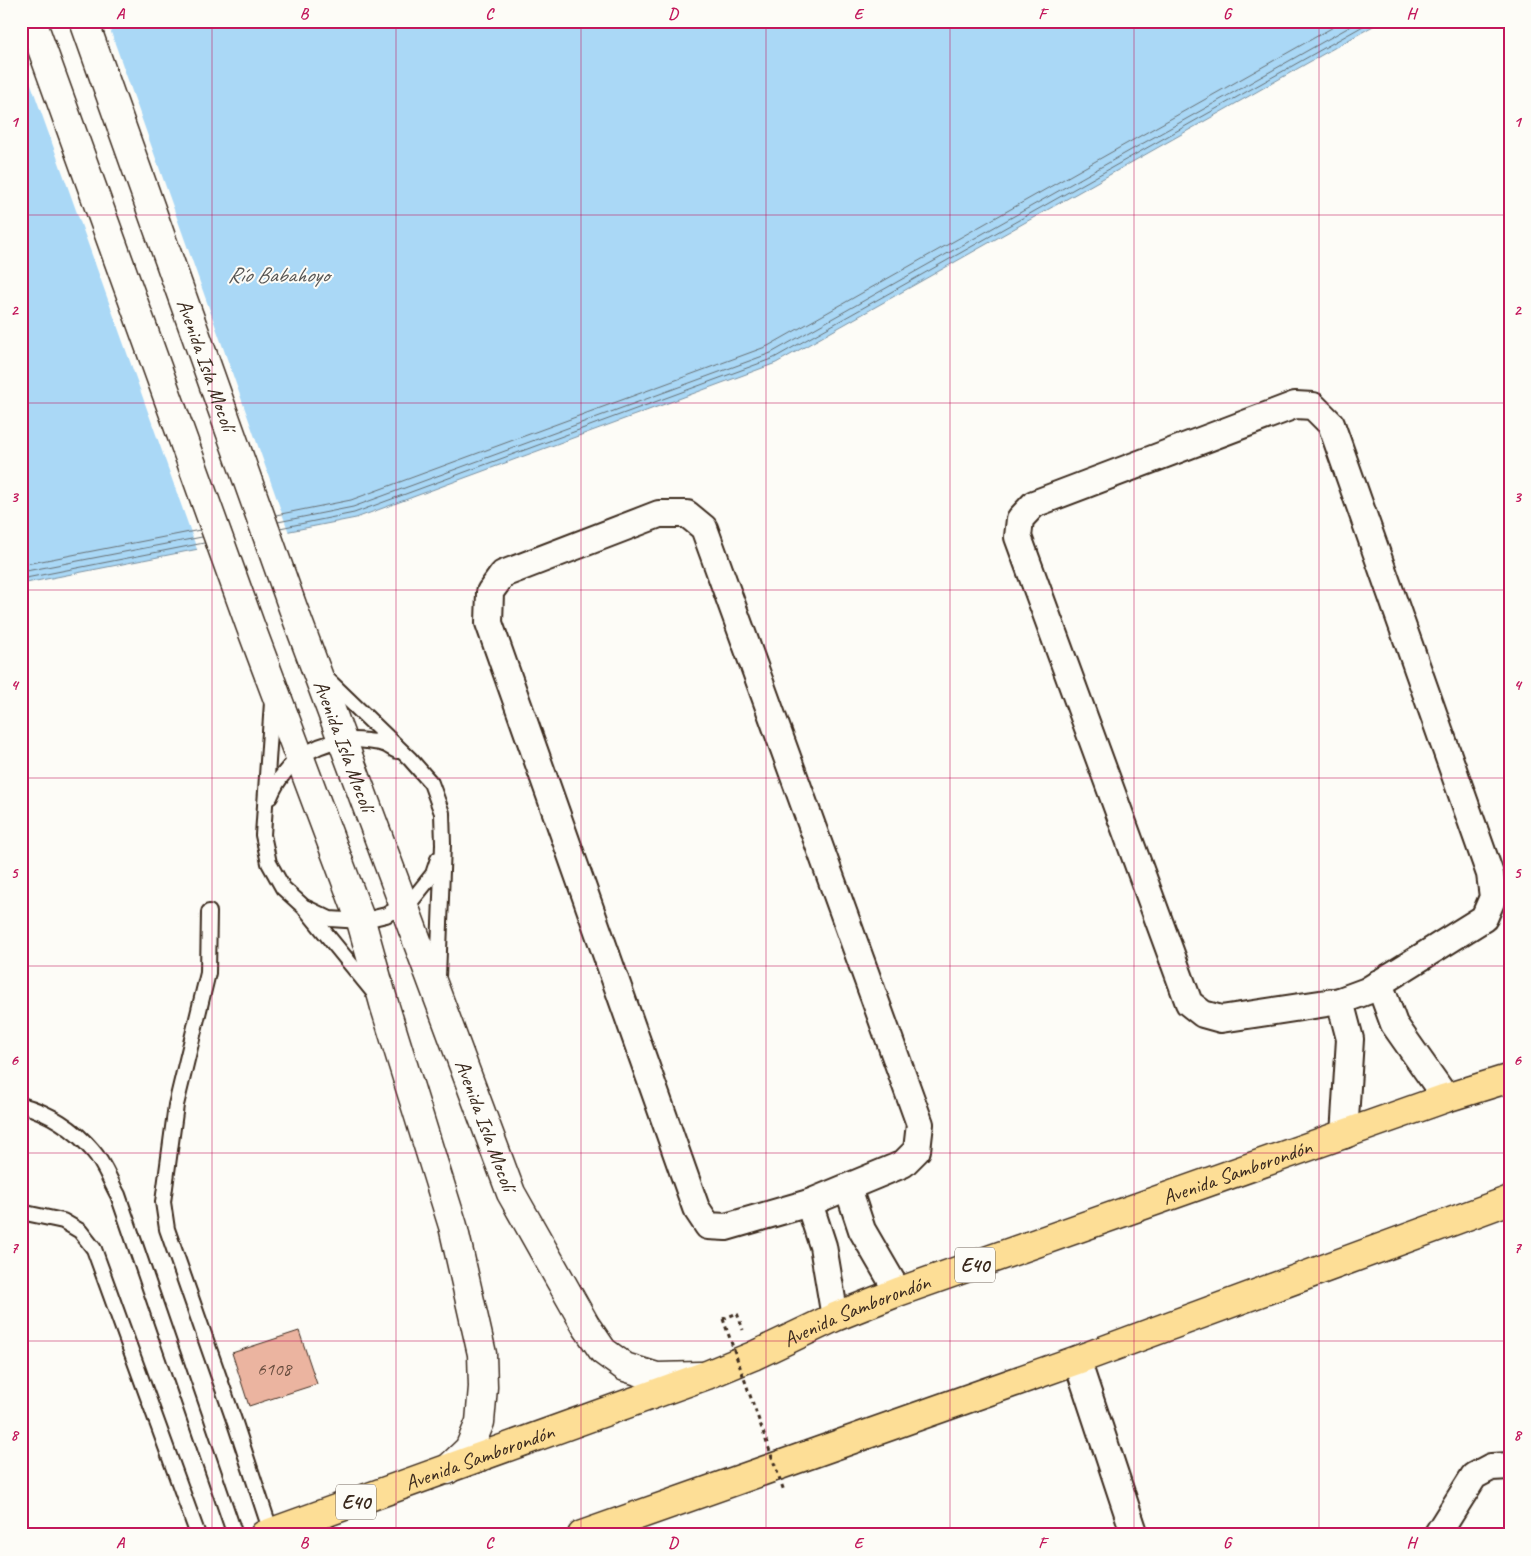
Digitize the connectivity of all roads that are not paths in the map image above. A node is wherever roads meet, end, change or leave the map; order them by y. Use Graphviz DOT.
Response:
graph roads {
  1 [pos="32,21"];
  2 [pos="84,21"];
  3 [pos="316,668"];
  4 [pos="272,682"];
  5 [pos="343,741"];
  6 [pos="300,757"];
  7 [pos="410,759"];
  8 [pos="266,806"];
  9 [pos="443,844"];
  10 [pos="404,904"];
  11 [pos="304,907"];
  12 [pos="209,912"];
  13 [pos="361,921"];
  14 [pos="1379,983"];
  15 [pos="437,994"];
  16 [pos="1340,1002"];
  17 [pos="384,1007"];
  18 [pos="1510,1078"];
  19 [pos="1446,1098"];
  20 [pos="21,1105"];
  21 [pos="1344,1135"];
  22 [pos="848,1188"];
  23 [pos="1510,1200"];
  24 [pos="809,1203"];
  25 [pos="21,1212"];
  26 [pos="898,1292"];
  27 [pos="835,1317"];
  28 [pos="1077,1360"];
  29 [pos="707,1375"];
  30 [pos="1510,1466"];
  31 [pos="447,1470"];
  32 [pos="268,1534"];
  33 [pos="198,1535"];
  34 [pos="235,1535"];
  35 [pos="582,1535"];
  36 [pos="1135,1535"];
  37 [pos="1437,1535"];
  1 -- 4 [label="street"];
  2 -- 3 [label="street, Avenida Isla Mocolí"];
  3 -- 5 [label="street, Avenida Isla Mocolí"];
  3 -- 7 [label="lane"];
  4 -- 6 [label="street"];
  4 -- 8 [label="lane"];
  5 -- 6 [label="lane"];
  5 -- 7 [label="lane"];
  5 -- 10 [label="street, Avenida Isla Mocolí"];
  6 -- 8 [label="lane"];
  6 -- 13 [label="street"];
  7 -- 9 [label="lane"];
  8 -- 11 [label="lane"];
  9 -- 10 [label="lane"];
  9 -- 15 [label="lane"];
  10 -- 13 [label="lane"];
  10 -- 15 [label="street, Avenida Isla Mocolí"];
  11 -- 13 [label="lane"];
  11 -- 17 [label="lane"];
  12 -- 32 [label="lane"];
  13 -- 17 [label="street"];
  14 -- 16 [label="street"];
  14 -- 16 [label="street"];
  14 -- 19 [label="street"];
  15 -- 29 [label="street, Avenida Isla Mocolí"];
  16 -- 21 [label="street"];
  17 -- 31 [label="street"];
  18 -- 19 [label="highway, Avenida Samborondón / E40"];
  19 -- 21 [label="highway, Avenida Samborondón / E40"];
  20 -- 34 [label="lane"];
  21 -- 26 [label="highway, Avenida Samborondón / E40"];
  22 -- 24 [label="street"];
  22 -- 24 [label="street"];
  22 -- 26 [label="street"];
  23 -- 28 [label="highway"];
  24 -- 27 [label="street"];
  25 -- 33 [label="lane"];
  26 -- 27 [label="highway, Avenida Samborondón / E40"];
  27 -- 29 [label="highway, Avenida Samborondón / E40"];
  28 -- 35 [label="highway"];
  28 -- 36 [label="street"];
  29 -- 31 [label="highway, Avenida Samborondón / E40"];
  30 -- 37 [label="street"];
  31 -- 32 [label="highway, Avenida Samborondón / E40"];
}
